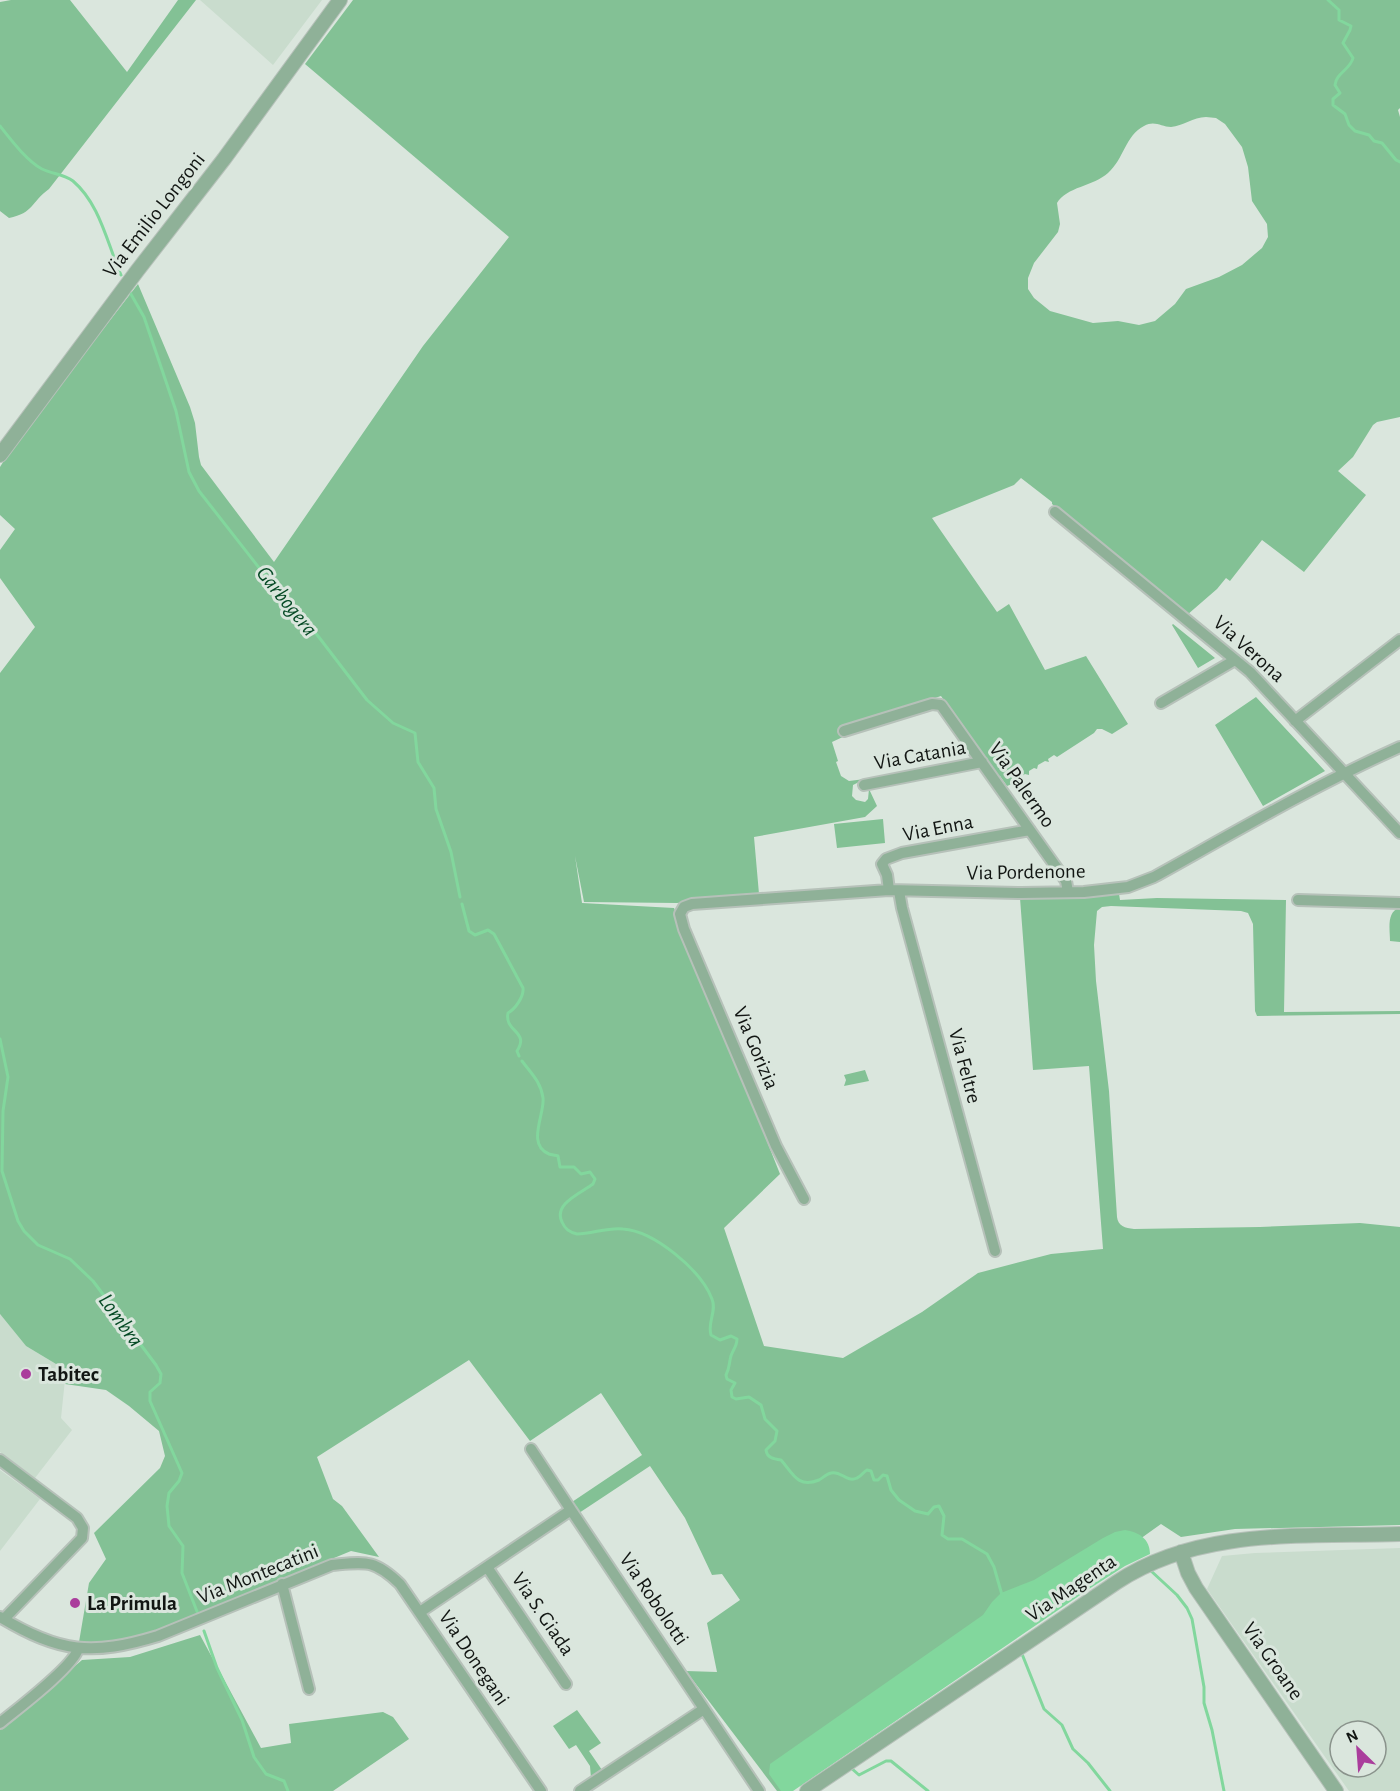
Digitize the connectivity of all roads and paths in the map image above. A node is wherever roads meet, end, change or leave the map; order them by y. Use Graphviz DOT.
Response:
graph roads {
  1 [pos="340,0"];
  2 [pos="0,455"];
  3 [pos="1055,512"];
  4 [pos="1400,640"];
  5 [pos="1235,660"];
  6 [pos="1161,703"];
  7 [pos="1295,721"];
  8 [pos="844,730"];
  9 [pos="1400,747"];
  10 [pos="982,762"];
  11 [pos="1344,774"];
  12 [pos="864,785"];
  13 [pos="1030,830"];
  14 [pos="1400,833"];
  15 [pos="894,890"];
  16 [pos="1068,892"];
  17 [pos="1298,900"];
  18 [pos="1400,903"];
  19 [pos="682,910"];
  20 [pos="804,1199"];
  21 [pos="995,1251"];
  22 [pos="531,1449"];
  23 [pos="0,1460"];
  24 [pos="571,1510"];
  25 [pos="1400,1534"];
  26 [pos="1181,1552"];
  27 [pos="362,1562"];
  28 [pos="487,1567"];
  29 [pos="282,1584"];
  30 [pos="420,1612"];
  31 [pos="2,1618"];
  32 [pos="78,1649"];
  33 [pos="566,1684"];
  34 [pos="309,1689"];
  35 [pos="704,1709"];
  36 [pos="0,1724"];
  37 [pos="541,1791"];
  38 [pos="580,1791"];
  39 [pos="759,1791"];
  40 [pos="807,1791"];
  41 [pos="1336,1791"];
  1 -- 2 [label="street, Via Emilio Longoni"];
  3 -- 5 [label="street, Via Verona"];
  4 -- 7 [label="street"];
  5 -- 6 [label="street"];
  5 -- 7 [label="street, Via Verona"];
  7 -- 11 [label="street, Via Verona"];
  8 -- 10 [label="street, Via Palermo"];
  9 -- 11 [label="street, Via Pordenone"];
  10 -- 12 [label="street, Via Catania"];
  10 -- 13 [label="street, Via Palermo"];
  11 -- 14 [label="street, Via Verona"];
  11 -- 16 [label="street, Via Pordenone"];
  13 -- 15 [label="street, Via Enna"];
  13 -- 16 [label="street, Via Palermo"];
  15 -- 16 [label="street, Via Pordenone"];
  15 -- 19 [label="street, Via Pordenone"];
  15 -- 21 [label="street, Via Feltre"];
  17 -- 18 [label="street"];
  19 -- 20 [label="street, Via Gorizia"];
  22 -- 24 [label="street, Via Robolotti"];
  23 -- 31 [label="street"];
  24 -- 28 [label="street"];
  24 -- 35 [label="street, Via Robolotti"];
  25 -- 26 [label="street, Via Magenta"];
  26 -- 40 [label="street, Via Magenta"];
  26 -- 41 [label="street, Via Groane"];
  27 -- 29 [label="street, Via Montecatini"];
  27 -- 30 [label="street, Via Donegani"];
  28 -- 30 [label="street"];
  28 -- 33 [label="street, Via S. Giada"];
  29 -- 32 [label="street, Via Montecatini"];
  29 -- 34 [label="street"];
  30 -- 37 [label="street, Via Donegani"];
  31 -- 32 [label="street, Via Montecatini"];
  32 -- 36 [label="street"];
  35 -- 38 [label="street"];
  35 -- 39 [label="street, Via Robolotti"];
}
